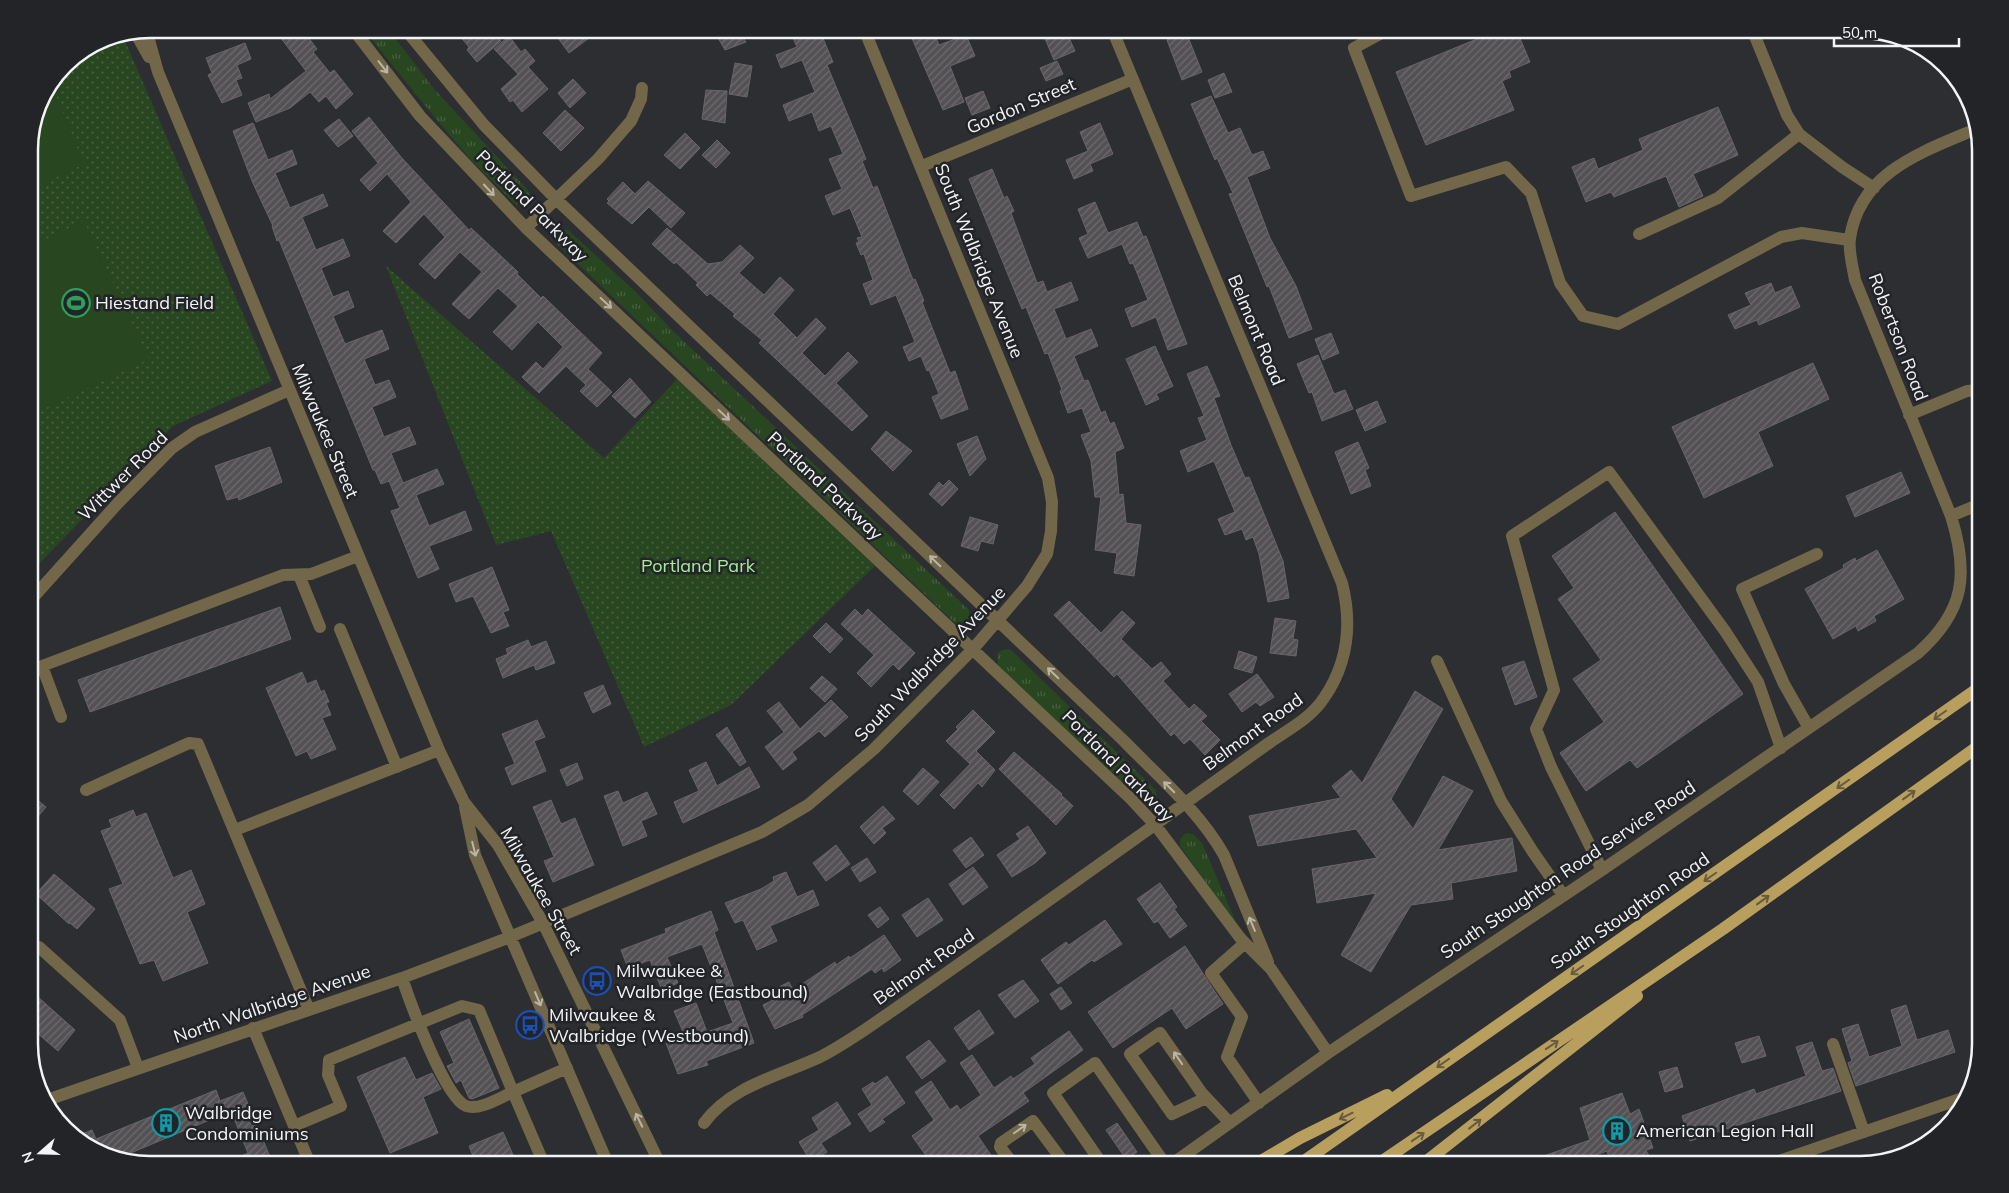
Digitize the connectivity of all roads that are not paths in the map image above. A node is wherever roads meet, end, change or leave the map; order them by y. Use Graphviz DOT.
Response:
graph roads {
  1 [pos="138,38"];
  2 [pos="149,38"];
  3 [pos="360,38"];
  4 [pos="412,38"];
  5 [pos="868,38"];
  6 [pos="1116,38"];
  7 [pos="1373,38"];
  8 [pos="1756,38"];
  9 [pos="158,72"];
  10 [pos="1133,79"];
  11 [pos="642,88"];
  12 [pos="1970,132"];
  13 [pos="1799,134"];
  14 [pos="922,166"];
  15 [pos="1874,188"];
  16 [pos="556,199"];
  17 [pos="526,228"];
  18 [pos="1640,234"];
  19 [pos="1849,240"];
  20 [pos="289,390"];
  21 [pos="1971,391"];
  22 [pos="1909,415"];
  23 [pos="1971,508"];
  24 [pos="1951,516"];
  25 [pos="1817,554"];
  26 [pos="358,556"];
  27 [pos="299,574"];
  28 [pos="1961,584"];
  29 [pos="38,592"];
  30 [pos="999,621"];
  31 [pos="320,626"];
  32 [pos="340,629"];
  33 [pos="973,650"];
  34 [pos="1437,661"];
  35 [pos="1972,693"];
  36 [pos="61,717"];
  37 [pos="1809,728"];
  38 [pos="1781,748"];
  39 [pos="440,750"];
  40 [pos="1972,751"];
  41 [pos="397,767"];
  42 [pos="86,790"];
  43 [pos="464,802"];
  44 [pos="1185,803"];
  45 [pos="1156,826"];
  46 [pos="235,830"];
  47 [pos="1602,870"];
  48 [pos="1563,895"];
  49 [pos="543,923"];
  50 [pos="1723,928"];
  51 [pos="510,937"];
  52 [pos="1245,943"];
  53 [pos="39,948"];
  54 [pos="1271,969"];
  55 [pos="402,978"];
  56 [pos="309,1010"];
  57 [pos="418,1024"];
  58 [pos="253,1028"];
  59 [pos="1833,1044"];
  60 [pos="1328,1053"];
  61 [pos="138,1068"];
  62 [pos="567,1068"];
  63 [pos="1421,1079"];
  64 [pos="513,1092"];
  65 [pos="51,1098"];
  66 [pos="1206,1098"];
  67 [pos="1957,1100"];
  68 [pos="1259,1103"];
  69 [pos="704,1123"];
  70 [pos="1230,1123"];
  71 [pos="294,1126"];
  72 [pos="1864,1132"];
  73 [pos="307,1156"];
  74 [pos="541,1156"];
  75 [pos="605,1156"];
  76 [pos="656,1156"];
  77 [pos="1007,1156"];
  78 [pos="1059,1156"];
  79 [pos="1096,1156"];
  80 [pos="1159,1156"];
  81 [pos="1183,1156"];
  82 [pos="1270,1156"];
  83 [pos="1311,1156"];
  84 [pos="1390,1156"];
  85 [pos="1433,1156"];
  86 [pos="1794,1156"];
  1 -- 9 [label="street, Milwaukee Street"];
  2 -- 9 [label="street, Milwaukee Street"];
  3 -- 17 [label="street, Portland Parkway, one-way"];
  4 -- 16 [label="street, Portland Parkway"];
  5 -- 14 [label="street, South Walbridge Avenue"];
  6 -- 10 [label="street, Belmont Road"];
  7 -- 19 [label="street"];
  8 -- 13 [label="street"];
  9 -- 20 [label="street, Milwaukee Street"];
  10 -- 14 [label="street, Gordon Street"];
  10 -- 44 [label="street, Belmont Road"];
  11 -- 16 [label="street"];
  12 -- 15 [label="street, Robertson Road"];
  13 -- 15 [label="street"];
  13 -- 18 [label="street"];
  14 -- 30 [label="street, South Walbridge Avenue"];
  15 -- 19 [label="street, Robertson Road"];
  16 -- 17 [label="street"];
  30 -- 16 [label="street, Portland Parkway, one-way"];
  17 -- 33 [label="street, Portland Parkway, one-way"];
  19 -- 22 [label="street, Robertson Road"];
  20 -- 26 [label="street, Milwaukee Street"];
  20 -- 29 [label="street, Wittwer Road"];
  21 -- 22 [label="street"];
  22 -- 24 [label="street, Robertson Road"];
  23 -- 24 [label="street"];
  24 -- 28 [label="street, Robertson Road"];
  25 -- 37 [label="street"];
  26 -- 27 [label="street"];
  26 -- 39 [label="street, Milwaukee Street"];
  27 -- 31 [label="street"];
  27 -- 36 [label="street"];
  28 -- 37 [label="street, South Stoughton Road Service Road"];
  30 -- 33 [label="street, South Walbridge Avenue"];
  44 -- 30 [label="street, Portland Parkway, one-way"];
  32 -- 41 [label="street"];
  33 -- 45 [label="street, Portland Parkway"];
  33 -- 49 [label="street, South Walbridge Avenue"];
  34 -- 48 [label="street"];
  35 -- 63 [label="main road, South Stoughton Road, one-way"];
  37 -- 38 [label="street, South Stoughton Road Service Road"];
  38 -- 47 [label="street, South Stoughton Road Service Road"];
  38 -- 47 [label="street"];
  39 -- 41 [label="street"];
  39 -- 43 [label="street, Milwaukee Street"];
  50 -- 40 [label="main road, one-way"];
  41 -- 46 [label="street"];
  42 -- 46 [label="street"];
  43 -- 49 [label="street, Milwaukee Street"];
  43 -- 51 [label="street, Milwaukee Street, one-way"];
  44 -- 45 [label="street, Belmont Road"];
  54 -- 44 [label="street, Portland Parkway, one-way"];
  45 -- 52 [label="street, Portland Parkway"];
  45 -- 69 [label="street, Belmont Road"];
  46 -- 56 [label="street"];
  47 -- 48 [label="street, South Stoughton Road Service Road"];
  48 -- 60 [label="street, South Stoughton Road Service Road"];
  49 -- 51 [label="street, South Walbridge Avenue"];
  76 -- 49 [label="street, Milwaukee Street, one-way"];
  84 -- 50 [label="main road, one-way"];
  85 -- 50 [label="main road, one-way"];
  51 -- 55 [label="street, North Walbridge Avenue"];
  51 -- 62 [label="street, Milwaukee Street, one-way"];
  52 -- 54 [label="street, Portland Parkway"];
  52 -- 68 [label="street"];
  53 -- 61 [label="street"];
  54 -- 60 [label="street, Portland Parkway"];
  55 -- 56 [label="street, North Walbridge Avenue"];
  55 -- 57 [label="street"];
  56 -- 58 [label="street, North Walbridge Avenue"];
  57 -- 64 [label="street"];
  57 -- 64 [label="street"];
  57 -- 71 [label="street"];
  58 -- 61 [label="street, North Walbridge Avenue"];
  58 -- 71 [label="street"];
  59 -- 72 [label="street"];
  60 -- 68 [label="street, South Stoughton Road Service Road"];
  61 -- 65 [label="street, North Walbridge Avenue"];
  62 -- 64 [label="street"];
  62 -- 75 [label="street, Milwaukee Street"];
  63 -- 82 [label="main road, one-way"];
  63 -- 83 [label="main road, South Stoughton Road"];
  64 -- 74 [label="street"];
  66 -- 66 [label="street, one-way"];
  66 -- 70 [label="street"];
  67 -- 72 [label="street"];
  68 -- 70 [label="street, South Stoughton Road Service Road"];
  70 -- 81 [label="street, South Stoughton Road Service Road"];
  71 -- 73 [label="street"];
  72 -- 86 [label="street"];
  77 -- 78 [label="street, one-way"];
  79 -- 80 [label="street"];
}
